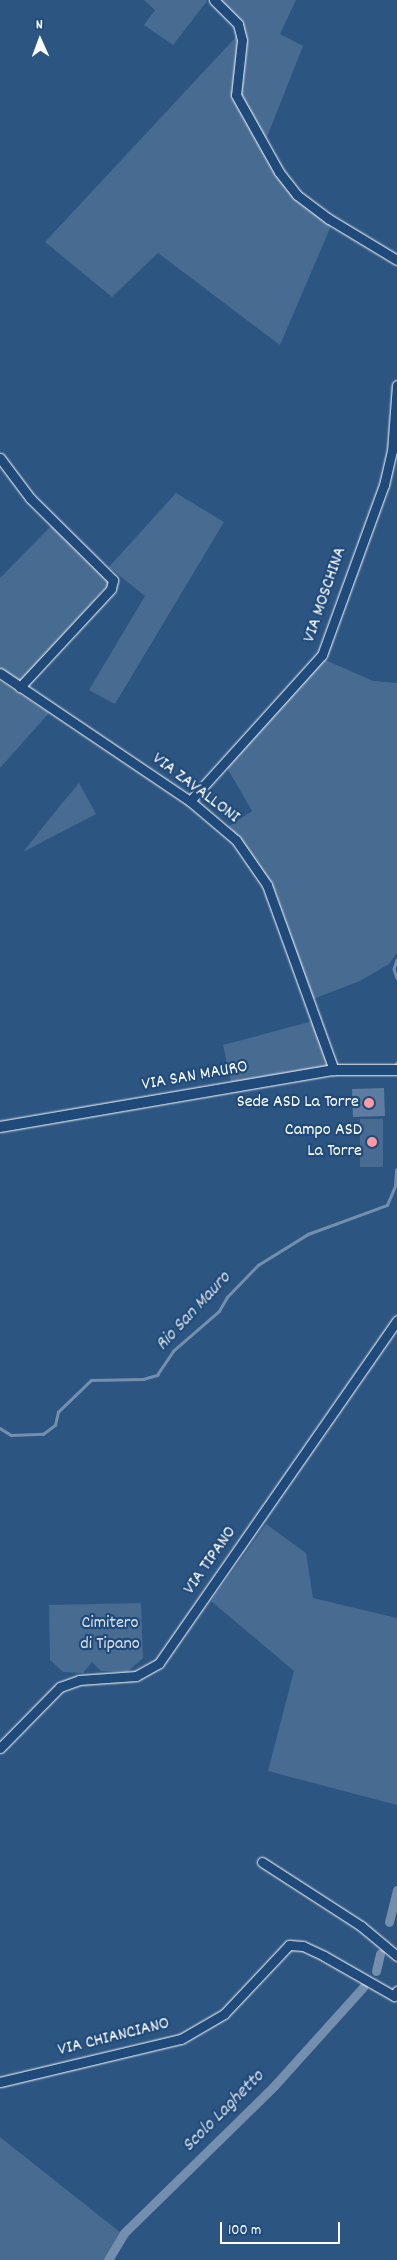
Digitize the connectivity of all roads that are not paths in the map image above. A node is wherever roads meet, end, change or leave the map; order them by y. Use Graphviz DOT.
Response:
graph roads {
  1 [pos="214,0"];
  2 [pos="397,260"];
  3 [pos="397,385"];
  4 [pos="0,458"];
  5 [pos="0,673"];
  6 [pos="20,687"];
  7 [pos="190,801"];
  8 [pos="334,1070"];
  9 [pos="397,1070"];
  10 [pos="0,1127"];
  11 [pos="397,1320"];
  12 [pos="0,1748"];
  13 [pos="262,1862"];
  14 [pos="397,1956"];
  15 [pos="397,1991"];
  16 [pos="0,2082"];
  1 -- 2 [label="street"];
  3 -- 7 [label="street, VIA MOSCHINA"];
  4 -- 6 [label="street"];
  5 -- 6 [label="street, VIA ZAVALLONI"];
  6 -- 7 [label="street, VIA ZAVALLONI"];
  7 -- 8 [label="street, VIA ZAVALLONI"];
  8 -- 9 [label="main road, VIA SAN MAURO"];
  8 -- 10 [label="main road, VIA SAN MAURO"];
  11 -- 12 [label="street, VIA TIPANO"];
  13 -- 14 [label="street"];
  15 -- 16 [label="street, VIA CHIANCIANO"];
}
